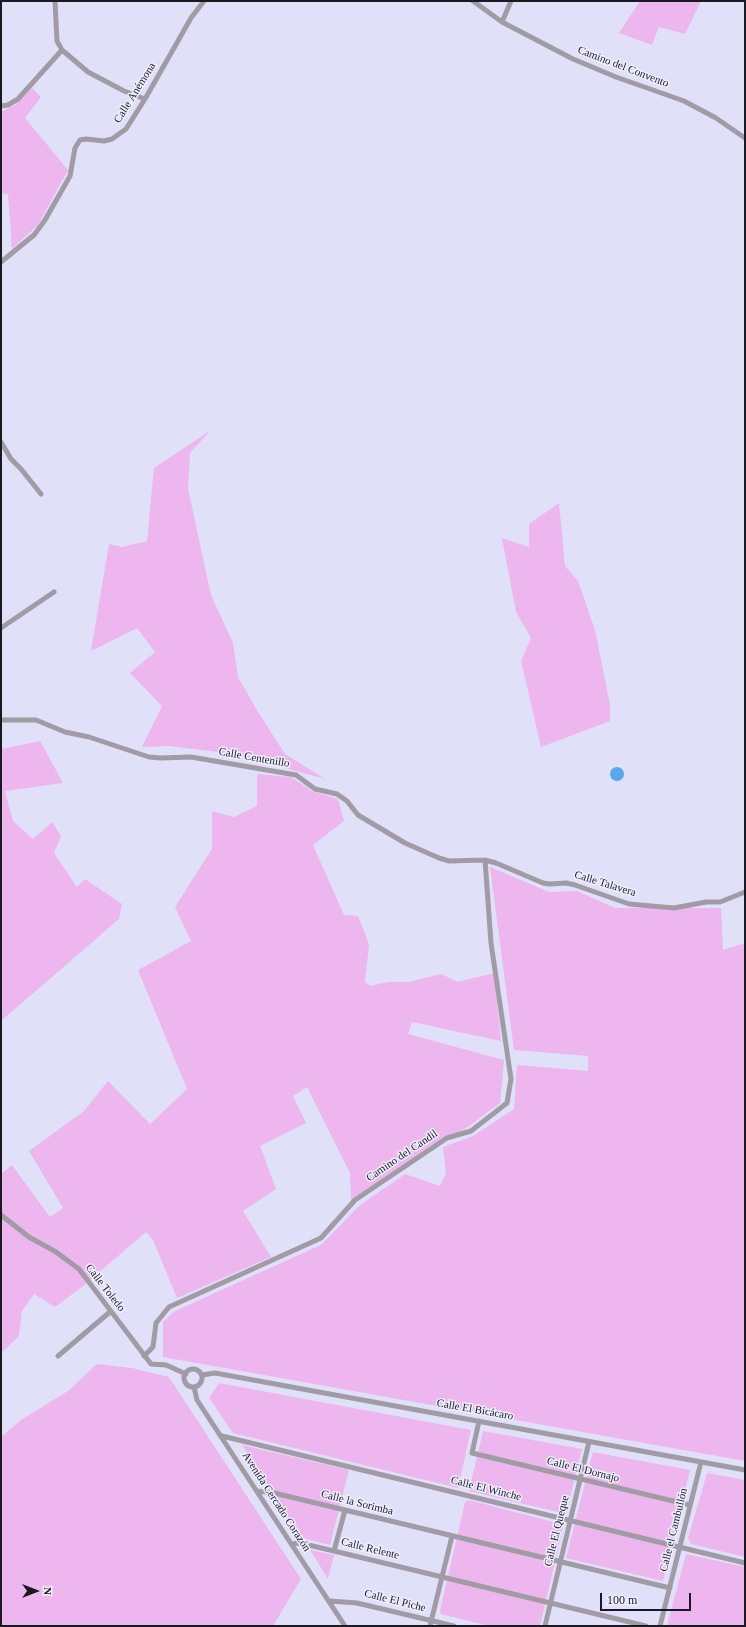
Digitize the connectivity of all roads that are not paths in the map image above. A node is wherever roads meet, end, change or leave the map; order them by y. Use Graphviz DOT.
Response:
graph roads {
  1 [pos="55,1"];
  2 [pos="204,1"];
  3 [pos="473,1"];
  4 [pos="511,1"];
  5 [pos="502,22"];
  6 [pos="62,50"];
  7 [pos="145,99"];
  8 [pos="1,106"];
  9 [pos="745,138"];
  10 [pos="1,262"];
  11 [pos="1,442"];
  12 [pos="41,494"];
  13 [pos="54,592"];
  14 [pos="1,628"];
  15 [pos="1,720"];
  16 [pos="485,860"];
  17 [pos="745,892"];
  18 [pos="1,1215"];
  19 [pos="111,1311"];
  20 [pos="58,1356"];
  21 [pos="144,1356"];
  22 [pos="186,1374"];
  23 [pos="202,1375"];
  24 [pos="194,1387"];
  25 [pos="479,1421"];
  26 [pos="222,1436"];
  27 [pos="589,1442"];
  28 [pos="700,1462"];
  29 [pos="745,1470"];
  30 [pos="580,1479"];
  31 [pos="257,1491"];
  32 [pos="690,1506"];
  33 [pos="345,1510"];
  34 [pos="570,1520"];
  35 [pos="452,1536"];
  36 [pos="292,1544"];
  37 [pos="680,1547"];
  38 [pos="334,1551"];
  39 [pos="560,1562"];
  40 [pos="745,1563"];
  41 [pos="442,1577"];
  42 [pos="670,1588"];
  43 [pos="330,1601"];
  44 [pos="550,1603"];
  45 [pos="431,1623"];
  46 [pos="345,1626"];
  47 [pos="454,1626"];
  48 [pos="545,1626"];
  49 [pos="646,1626"];
  50 [pos="660,1626"];
  1 -- 6 [label="street"];
  2 -- 7 [label="street, Calle Anémona"];
  3 -- 5 [label="street, Camino del Convento"];
  4 -- 5 [label="street"];
  5 -- 9 [label="street, Camino del Convento"];
  6 -- 7 [label="street"];
  6 -- 8 [label="street"];
  7 -- 10 [label="street, Calle Anémona"];
  11 -- 12 [label="street"];
  13 -- 14 [label="street"];
  15 -- 16 [label="street, Calle Centenillo"];
  16 -- 17 [label="street, Calle Talavera"];
  16 -- 21 [label="street, Camino del Candil"];
  18 -- 19 [label="street, Calle Toledo"];
  19 -- 20 [label="street"];
  19 -- 21 [label="street, Calle Toledo"];
  21 -- 22 [label="street, Calle Toledo"];
  22 -- 23 [label="street"];
  22 -- 24 [label="street"];
  23 -- 24 [label="street"];
  23 -- 25 [label="street, Calle El Bicácaro"];
  24 -- 26 [label="street, Avenida Cercado Corazón"];
  25 -- 27 [label="street, Calle El Bicácaro"];
  25 -- 30 [label="street, Calle El Dornajo"];
  26 -- 31 [label="street, Avenida Cercado Corazón"];
  26 -- 34 [label="street, Calle El Winche"];
  27 -- 28 [label="street, Calle El Bicácaro"];
  27 -- 30 [label="street, Calle El Queque"];
  28 -- 29 [label="street, Calle El Bicácaro"];
  28 -- 32 [label="street, Calle el Cambullón"];
  30 -- 32 [label="street, Calle El Dornajo"];
  30 -- 34 [label="street, Calle El Queque"];
  31 -- 33 [label="street, Calle la Sorimba"];
  31 -- 36 [label="street, Avenida Cercado Corazón"];
  32 -- 37 [label="street, Calle el Cambullón"];
  33 -- 35 [label="street, Calle la Sorimba"];
  33 -- 38 [label="street"];
  34 -- 37 [label="street, Calle El Winche"];
  34 -- 39 [label="street, Calle El Queque"];
  35 -- 39 [label="street, Calle la Sorimba"];
  35 -- 41 [label="street"];
  36 -- 38 [label="street, Calle Relente"];
  36 -- 43 [label="street, Avenida Cercado Corazón"];
  37 -- 40 [label="street, Calle El Winche"];
  37 -- 42 [label="street, Calle el Cambullón"];
  38 -- 41 [label="street, Calle Relente"];
  39 -- 42 [label="street, Calle la Sorimba"];
  39 -- 44 [label="street, Calle El Queque"];
  41 -- 44 [label="street, Calle Relente"];
  41 -- 45 [label="street"];
  42 -- 50 [label="street, Calle el Cambullón"];
  43 -- 45 [label="street, Calle El Piche"];
  43 -- 46 [label="street, Avenida Cercado Corazón"];
  44 -- 48 [label="street, Calle El Queque"];
  44 -- 49 [label="street, Calle Relente"];
  45 -- 47 [label="street, Calle El Piche"];
}
